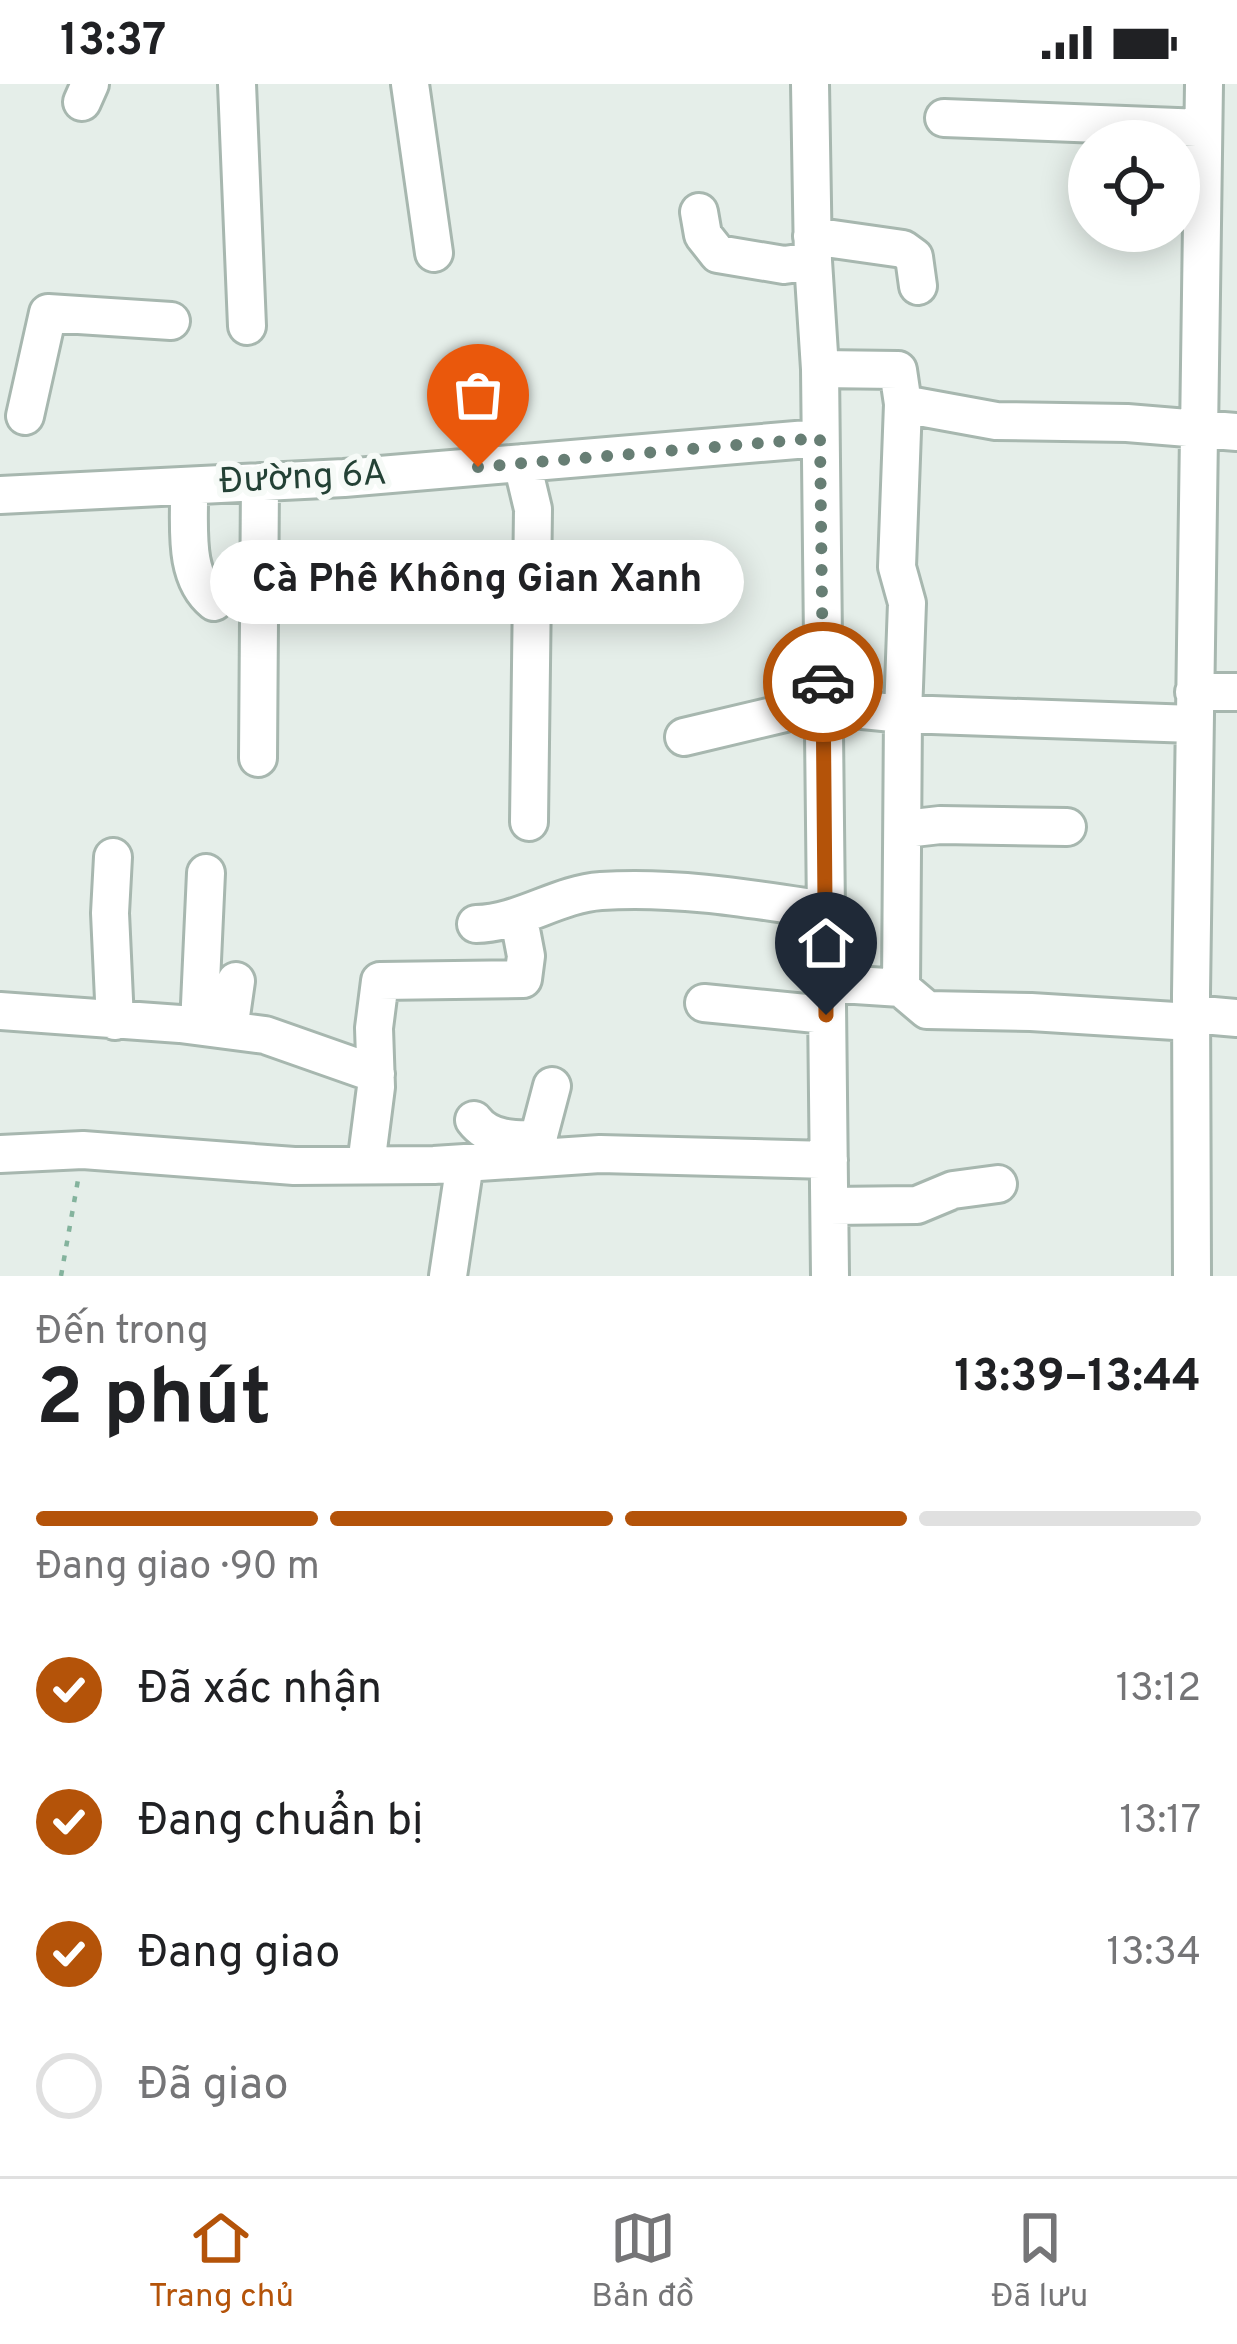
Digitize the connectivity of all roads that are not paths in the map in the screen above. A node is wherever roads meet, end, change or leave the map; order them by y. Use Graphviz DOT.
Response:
graph roads {
  1 [pos="238,84"];
  2 [pos="410,84"];
  3 [pos="810,84"];
  4 [pos="1204,84"];
  5 [pos="944,118"];
  6 [pos="1203,128"];
  7 [pos="699,212"];
  8 [pos="813,249"];
  9 [pos="434,253"];
  10 [pos="918,286"];
  11 [pos="171,321"];
  12 [pos="248,326"];
  13 [pos="820,369"];
  14 [pos="903,404"];
  15 [pos="25,416"];
  16 [pos="1198,430"];
  17 [pos="1237,432"];
  18 [pos="820,438"];
  19 [pos="522,463"];
  20 [pos="260,482"];
  21 [pos="190,486"];
  22 [pos="0,495"];
  23 [pos="214,602"];
  24 [pos="1237,692"];
  25 [pos="823,700"];
  26 [pos="1194,708"];
  27 [pos="903,713"];
  28 [pos="684,736"];
  29 [pos="258,758"];
  30 [pos="529,822"];
  31 [pos="1067,827"];
  32 [pos="905,829"];
  33 [pos="113,857"];
  34 [pos="206,873"];
  35 [pos="825,910"];
  36 [pos="519,919"];
  37 [pos="476,924"];
  38 [pos="236,981"];
  39 [pos="901,988"];
  40 [pos="825,999"];
  41 [pos="704,1003"];
  42 [pos="0,1011"];
  43 [pos="1191,1018"];
  44 [pos="1237,1018"];
  45 [pos="115,1021"];
  46 [pos="214,1028"];
  47 [pos="376,1074"];
  48 [pos="551,1086"];
  49 [pos="474,1120"];
  50 [pos="538,1149"];
  51 [pos="0,1154"];
  52 [pos="829,1160"];
  53 [pos="465,1163"];
  54 [pos="366,1166"];
  55 [pos="998,1184"];
  56 [pos="830,1206"];
  57 [pos="448,1276"];
  58 [pos="830,1276"];
  59 [pos="1192,1276"];
  1 -- 12 [label="street"];
  2 -- 9 [label="street"];
  3 -- 8 [label="street"];
  4 -- 6 [label="street"];
  5 -- 6 [label="street"];
  6 -- 16 [label="street"];
  7 -- 8 [label="street"];
  8 -- 10 [label="street"];
  8 -- 13 [label="street"];
  11 -- 15 [label="street"];
  13 -- 14 [label="street"];
  13 -- 18 [label="street"];
  14 -- 16 [label="street"];
  14 -- 27 [label="street"];
  16 -- 17 [label="street"];
  16 -- 26 [label="street"];
  18 -- 19 [label="street, Đường 6A"];
  18 -- 25 [label="street"];
  19 -- 20 [label="street, Đường 6A"];
  19 -- 30 [label="street"];
  20 -- 21 [label="street, Đường 6A"];
  20 -- 29 [label="street"];
  21 -- 22 [label="street, Đường 6A"];
  21 -- 23 [label="street"];
  24 -- 26 [label="street"];
  25 -- 27 [label="street"];
  25 -- 28 [label="street"];
  25 -- 35 [label="street"];
  26 -- 27 [label="street"];
  26 -- 43 [label="street"];
  27 -- 32 [label="street"];
  31 -- 32 [label="street"];
  32 -- 39 [label="street"];
  33 -- 45 [label="street"];
  34 -- 46 [label="street"];
  35 -- 36 [label="street"];
  35 -- 40 [label="street"];
  36 -- 37 [label="street"];
  36 -- 47 [label="street"];
  38 -- 46 [label="street"];
  39 -- 40 [label="street"];
  39 -- 43 [label="street"];
  40 -- 41 [label="street"];
  40 -- 52 [label="street"];
  42 -- 45 [label="street"];
  43 -- 44 [label="street"];
  43 -- 59 [label="street"];
  45 -- 46 [label="street"];
  46 -- 47 [label="street"];
  47 -- 54 [label="street"];
  48 -- 50 [label="street"];
  49 -- 50 [label="street"];
  50 -- 52 [label="street"];
  50 -- 53 [label="street"];
  51 -- 54 [label="street"];
  52 -- 56 [label="street"];
  53 -- 54 [label="street"];
  53 -- 57 [label="street"];
  55 -- 56 [label="street"];
  56 -- 58 [label="street"];
}
